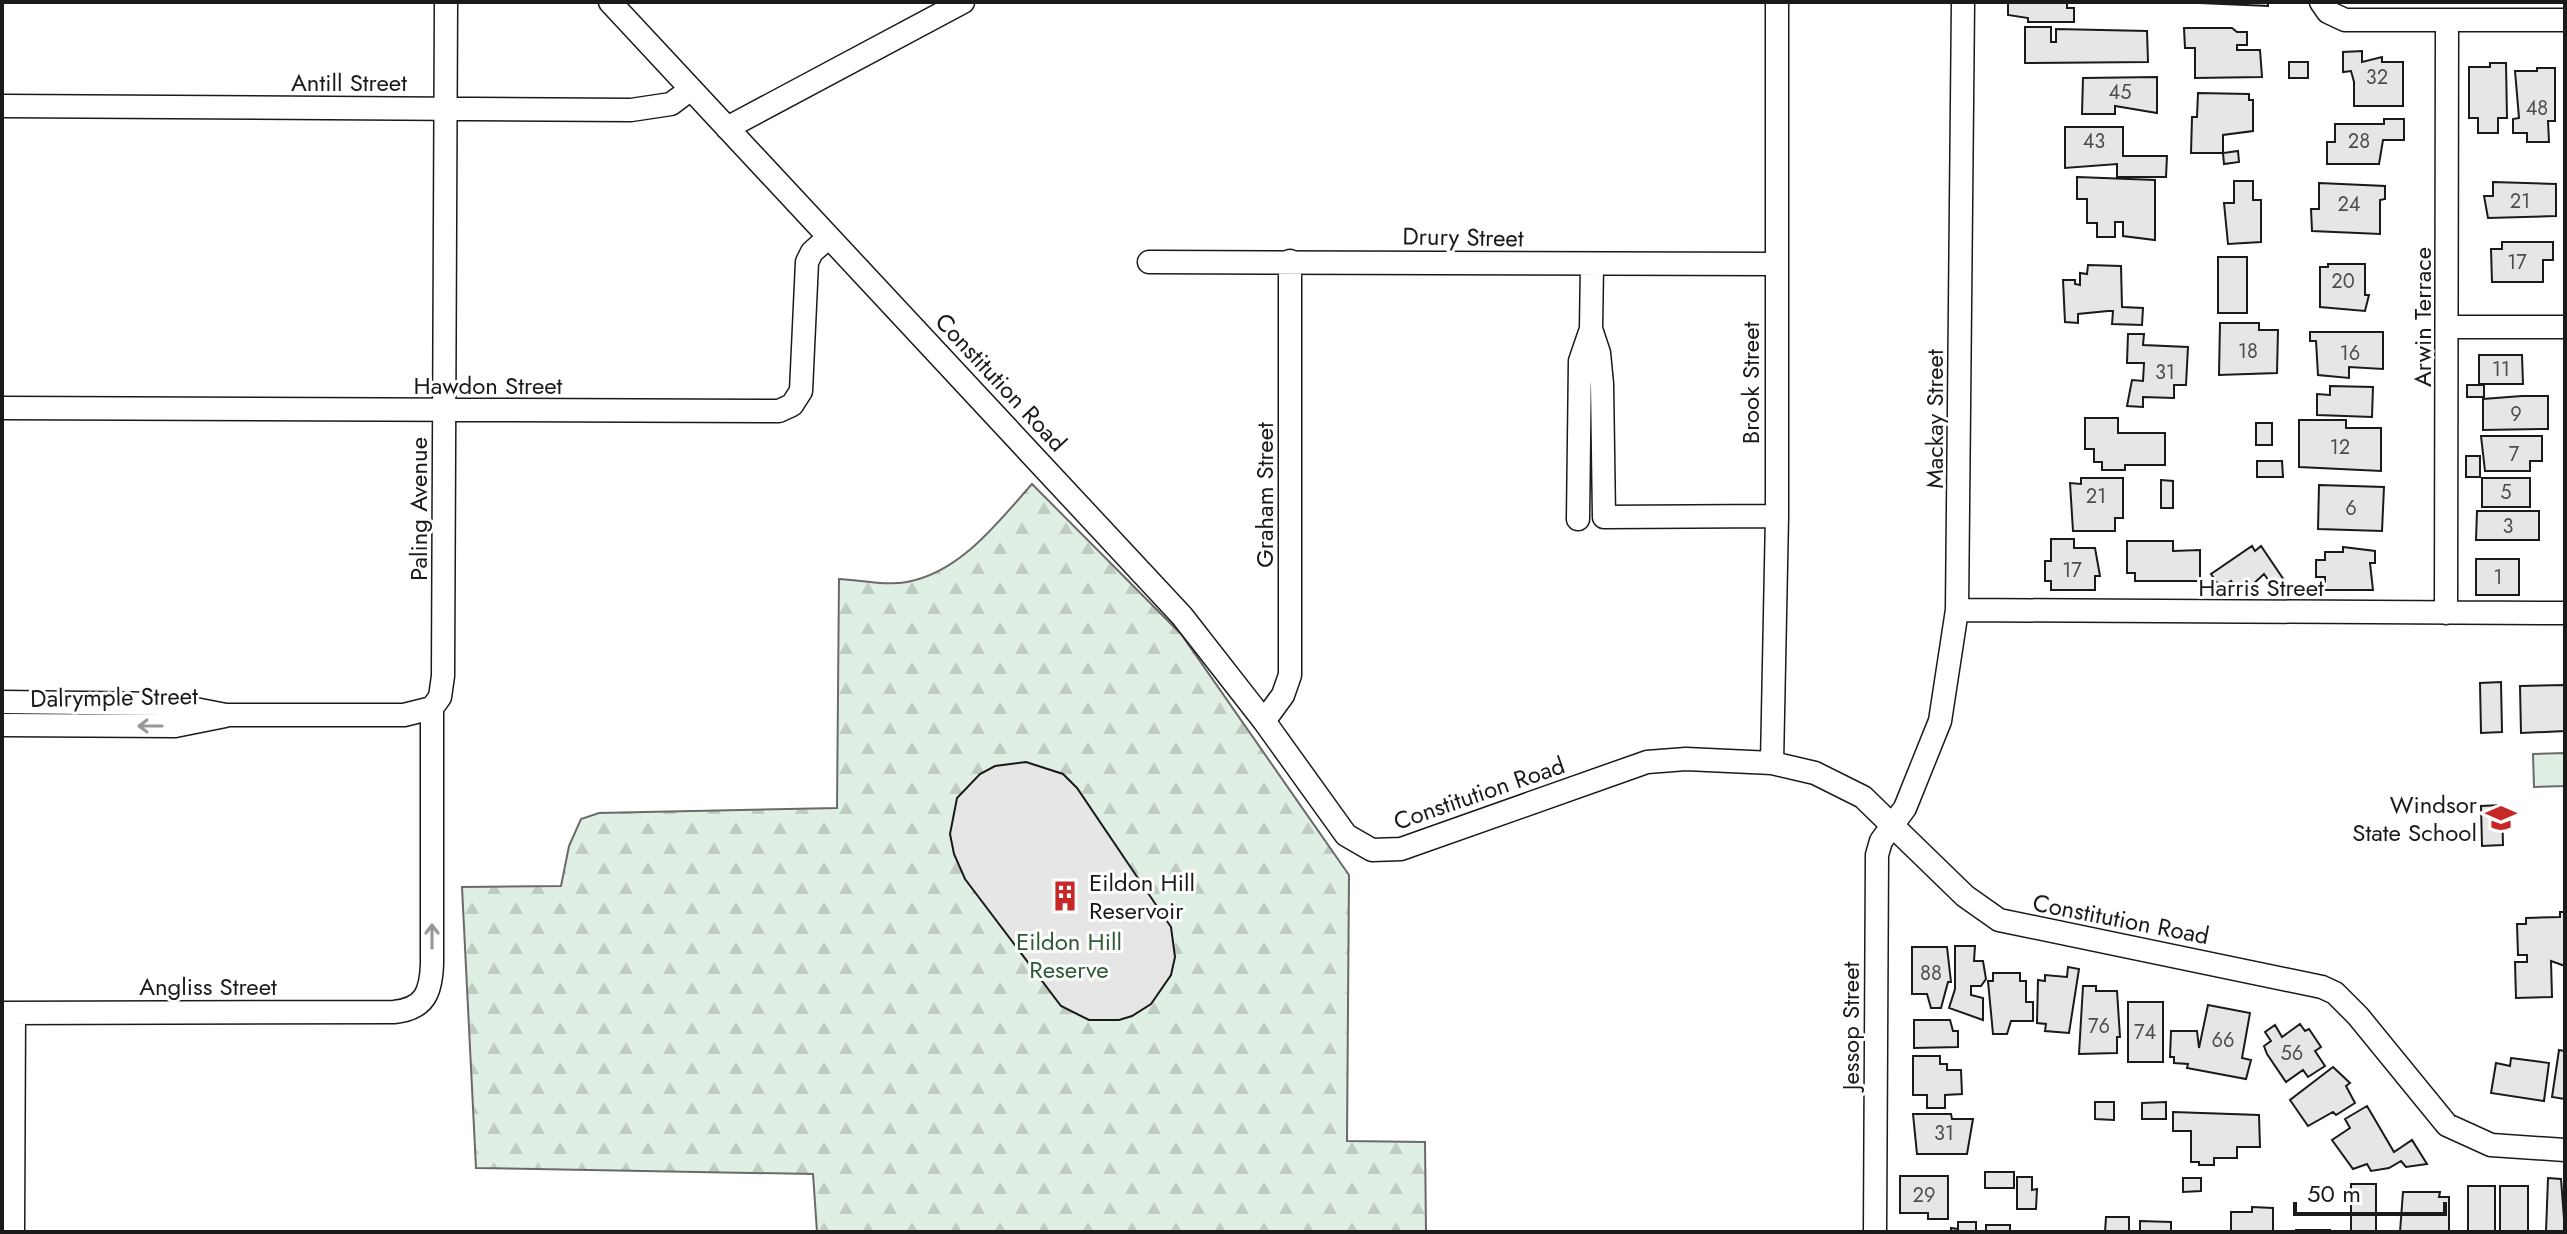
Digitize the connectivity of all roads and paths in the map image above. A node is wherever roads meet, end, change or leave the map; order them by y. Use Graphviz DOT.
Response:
graph roads {
  1 [pos="446,2"];
  2 [pos="610,2"];
  3 [pos="963,2"];
  4 [pos="1777,2"];
  5 [pos="1963,2"];
  6 [pos="2321,2"];
  7 [pos="2447,20"];
  8 [pos="2565,20"];
  9 [pos="691,89"];
  10 [pos="2,106"];
  11 [pos="445,109"];
  12 [pos="727,128"];
  13 [pos="829,237"];
  14 [pos="1290,261"];
  15 [pos="1149,262"];
  16 [pos="1775,264"];
  17 [pos="1592,265"];
  18 [pos="2448,327"];
  19 [pos="2565,327"];
  20 [pos="2,408"];
  21 [pos="444,411"];
  22 [pos="1777,516"];
  23 [pos="1957,610"];
  24 [pos="2446,613"];
  25 [pos="2565,613"];
  26 [pos="2,702"];
  27 [pos="432,708"];
  28 [pos="226,715"];
  29 [pos="1264,721"];
  30 [pos="2,725"];
  31 [pos="1772,763"];
  32 [pos="1893,824"];
  33 [pos="414,1008"];
  34 [pos="8,1013"];
  35 [pos="2565,1150"];
  36 [pos="13,1232"];
  37 [pos="1875,1232"];
  1 -- 11 [label="street, Paling Avenue"];
  2 -- 9 [label="street, Constitution Road"];
  3 -- 12 [label="street"];
  4 -- 16 [label="street, Brook Street"];
  5 -- 23 [label="street, Mackay Street"];
  6 -- 7 [label="street"];
  7 -- 8 [label="street"];
  7 -- 18 [label="street, Arwin Terrace"];
  9 -- 11 [label="street, Antill Street"];
  9 -- 12 [label="street, Constitution Road"];
  10 -- 11 [label="street, Antill Street"];
  11 -- 21 [label="street, Paling Avenue"];
  12 -- 13 [label="street, Constitution Road"];
  13 -- 21 [label="street, Hawdon Street"];
  13 -- 29 [label="street, Constitution Road"];
  14 -- 15 [label="street, Drury Street"];
  14 -- 17 [label="street, Drury Street"];
  14 -- 29 [label="street, Graham Street"];
  16 -- 17 [label="street, Drury Street"];
  16 -- 22 [label="street, Brook Street"];
  17 -- 22 [label="street"];
  18 -- 19 [label="street"];
  18 -- 24 [label="street, Arwin Terrace"];
  20 -- 21 [label="street, Hawdon Street"];
  21 -- 27 [label="street, Paling Avenue"];
  22 -- 31 [label="street, Brook Street"];
  23 -- 24 [label="street, Harris Street"];
  23 -- 32 [label="street, Mackay Street"];
  24 -- 25 [label="street, Harris Street"];
  26 -- 28 [label="street, Dalrymple Street"];
  27 -- 28 [label="street, Dalrymple Street"];
  33 -- 27 [label="street, Paling Avenue, one-way"];
  28 -- 30 [label="street, Dalrymple Street, one-way"];
  29 -- 31 [label="street, Constitution Road"];
  31 -- 32 [label="street, Constitution Road"];
  32 -- 35 [label="street, Constitution Road"];
  32 -- 37 [label="street, Jessop Street"];
  33 -- 34 [label="street, Angliss Street"];
  34 -- 36 [label="street"];
}
